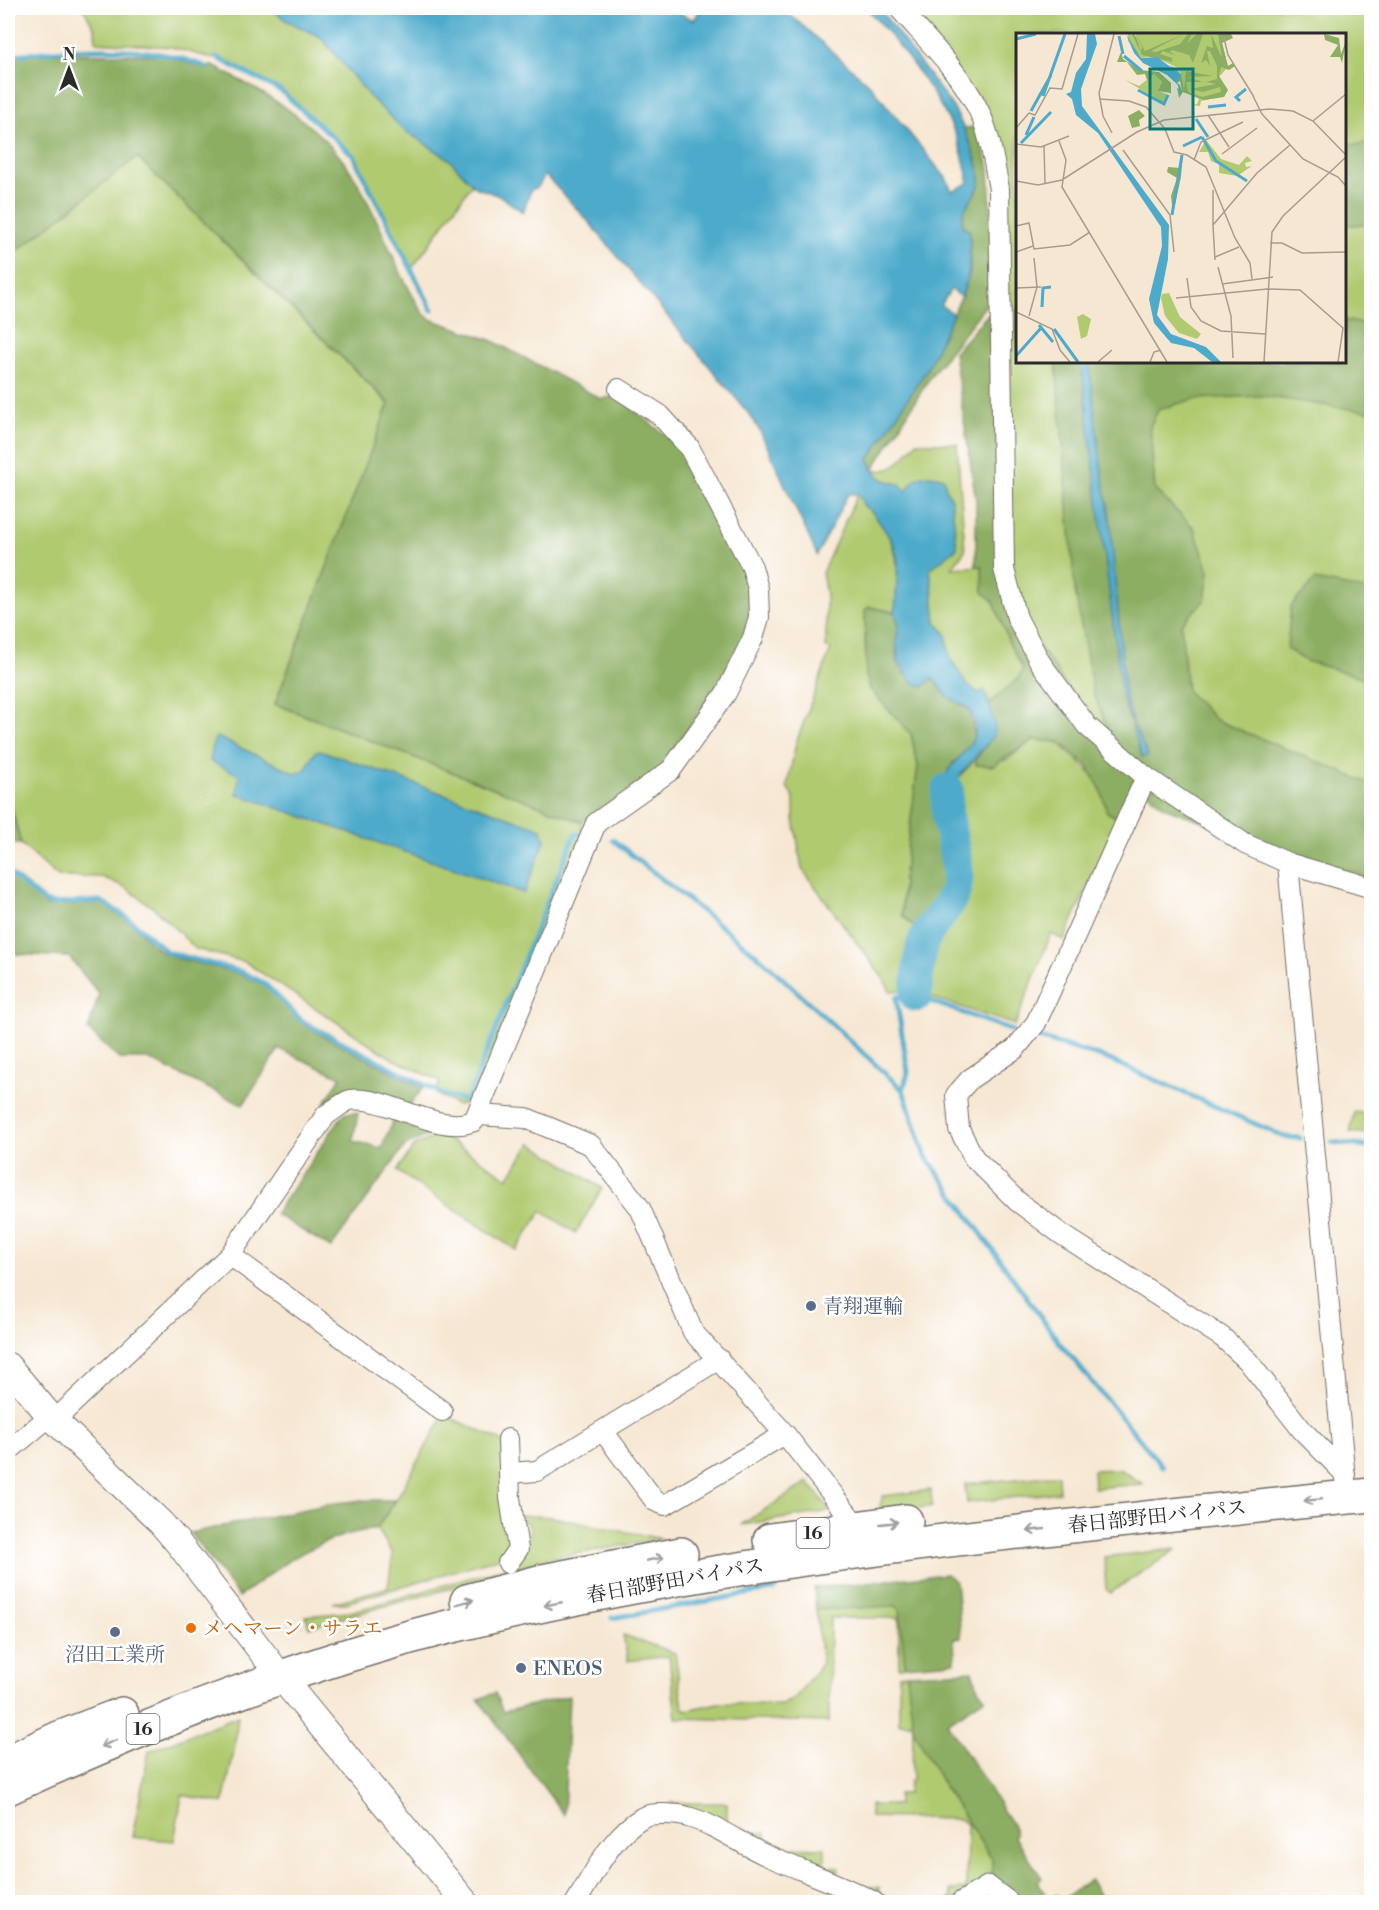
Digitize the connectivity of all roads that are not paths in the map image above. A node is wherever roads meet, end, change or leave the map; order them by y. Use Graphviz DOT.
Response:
graph roads {
  1 [pos="899,8"];
  2 [pos="619,389"];
  3 [pos="1146,777"];
  4 [pos="1288,863"];
  5 [pos="1371,888"];
  6 [pos="478,1115"];
  7 [pos="230,1255"];
  8 [pos="719,1359"];
  9 [pos="8,1366"];
  10 [pos="442,1411"];
  11 [pos="52,1418"];
  12 [pos="603,1431"];
  13 [pos="785,1434"];
  14 [pos="508,1439"];
  15 [pos="8,1451"];
  16 [pos="509,1473"];
  17 [pos="1359,1485"];
  18 [pos="858,1526"];
  19 [pos="508,1563"];
  20 [pos="274,1669"];
  21 [pos="8,1762"];
  22 [pos="8,1788"];
  23 [pos="465,1902"];
  24 [pos="576,1902"];
  25 [pos="874,1902"];
  26 [pos="961,1902"];
  27 [pos="1009,1902"];
  1 -- 3 [label="street"];
  2 -- 6 [label="street"];
  3 -- 4 [label="street"];
  3 -- 17 [label="street"];
  4 -- 5 [label="street"];
  4 -- 17 [label="street"];
  6 -- 7 [label="street"];
  6 -- 8 [label="street"];
  7 -- 10 [label="street"];
  7 -- 11 [label="street"];
  8 -- 12 [label="street"];
  8 -- 13 [label="street"];
  9 -- 11 [label="street"];
  11 -- 15 [label="street"];
  11 -- 20 [label="street"];
  12 -- 13 [label="street"];
  12 -- 16 [label="street"];
  13 -- 18 [label="street"];
  14 -- 16 [label="street"];
  16 -- 19 [label="street"];
  18 -- 17 [label="highway, 春日部野田バイパス / 16, one-way"];
  17 -- 20 [label="highway, 春日部野田バイパス / 16, one-way"];
  20 -- 18 [label="highway, 春日部野田バイパス / 16, one-way"];
  20 -- 21 [label="highway, 春日部野田バイパス / 16"];
  20 -- 22 [label="highway, 春日部野田バイパス / 16, one-way"];
  20 -- 23 [label="street"];
  24 -- 25 [label="street"];
  26 -- 27 [label="street"];
}
